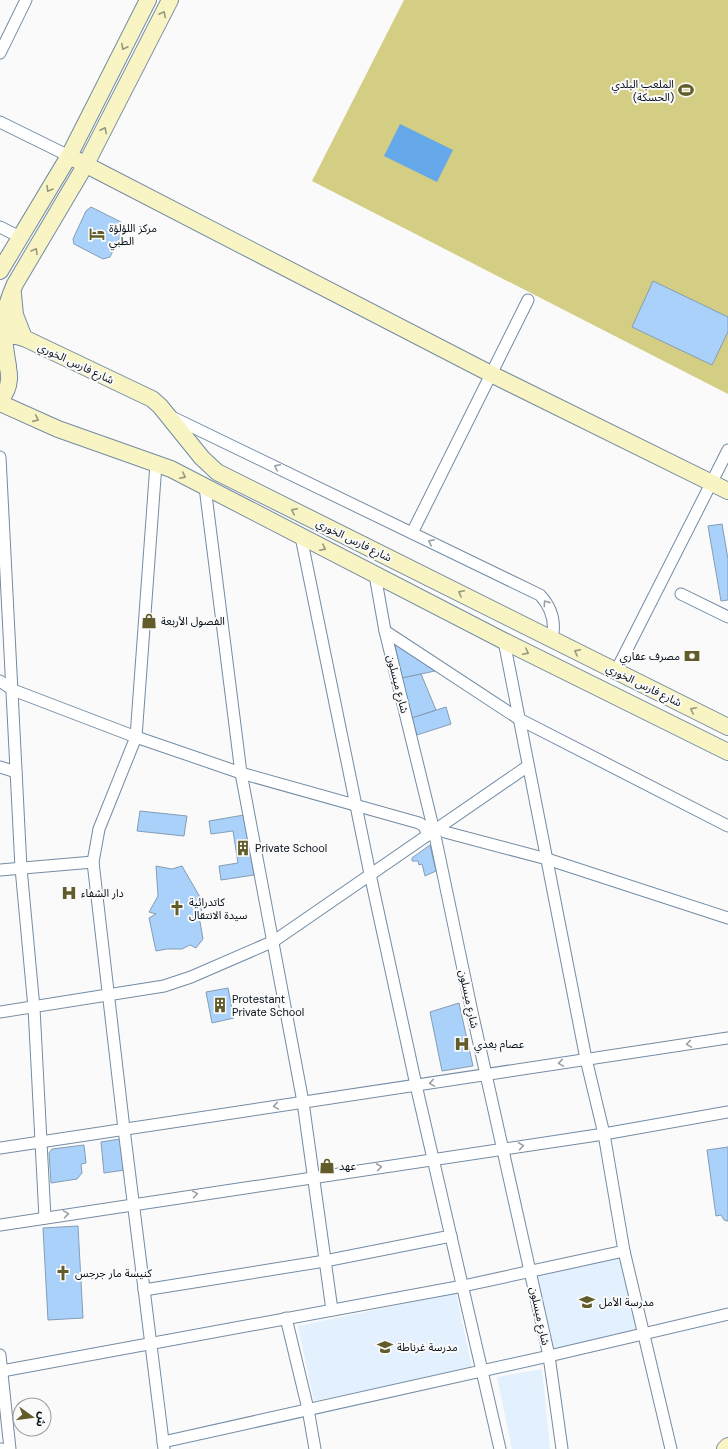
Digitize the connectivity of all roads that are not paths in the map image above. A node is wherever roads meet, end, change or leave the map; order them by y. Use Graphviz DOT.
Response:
graph roads {
  1 [pos="26,0"];
  2 [pos="148,0"];
  3 [pos="170,0"];
  4 [pos="0,53"];
  5 [pos="0,122"];
  6 [pos="69,156"];
  7 [pos="86,164"];
  8 [pos="0,227"];
  9 [pos="20,237"];
  10 [pos="0,271"];
  11 [pos="15,284"];
  12 [pos="528,300"];
  13 [pos="1,335"];
  14 [pos="24,338"];
  15 [pos="4,360"];
  16 [pos="491,374"];
  17 [pos="0,401"];
  18 [pos="167,415"];
  19 [pos="728,450"];
  20 [pos="0,457"];
  21 [pos="156,464"];
  22 [pos="712,483"];
  23 [pos="205,487"];
  24 [pos="728,491"];
  25 [pos="412,533"];
  26 [pos="301,537"];
  27 [pos="375,575"];
  28 [pos="681,594"];
  29 [pos="728,617"];
  30 [pos="385,631"];
  31 [pos="552,639"];
  32 [pos="504,641"];
  33 [pos="616,671"];
  34 [pos="0,681"];
  35 [pos="13,690"];
  36 [pos="519,719"];
  37 [pos="728,727"];
  38 [pos="136,737"];
  39 [pos="728,752"];
  40 [pos="0,766"];
  41 [pos="528,766"];
  42 [pos="16,772"];
  43 [pos="241,773"];
  44 [pos="356,804"];
  45 [pos="728,826"];
  46 [pos="434,831"];
  47 [pos="547,859"];
  48 [pos="93,862"];
  49 [pos="21,868"];
  50 [pos="0,870"];
  51 [pos="370,874"];
  52 [pos="728,918"];
  53 [pos="274,941"];
  54 [pos="109,996"];
  55 [pos="34,1008"];
  56 [pos="0,1012"];
  57 [pos="728,1038"];
  58 [pos="586,1059"];
  59 [pos="486,1075"];
  60 [pos="416,1085"];
  61 [pos="303,1102"];
  62 [pos="728,1112"];
  63 [pos="124,1129"];
  64 [pos="604,1134"];
  65 [pos="40,1142"];
  66 [pos="0,1148"];
  67 [pos="502,1148"];
  68 [pos="433,1159"];
  69 [pos="312,1177"];
  70 [pos="133,1204"];
  71 [pos="45,1218"];
  72 [pos="0,1225"];
  73 [pos="451,1236"];
  74 [pos="624,1251"];
  75 [pos="325,1261"];
  76 [pos="530,1271"];
  77 [pos="463,1286"];
  78 [pos="144,1290"];
  79 [pos="332,1310"];
  80 [pos="728,1314"];
  81 [pos="286,1318"];
  82 [pos="644,1333"];
  83 [pos="150,1343"];
  84 [pos="0,1355"];
  85 [pos="549,1356"];
  86 [pos="2,1370"];
  87 [pos="483,1371"];
  88 [pos="308,1409"];
  89 [pos="163,1445"];
  90 [pos="728,1446"];
  91 [pos="10,1449"];
  92 [pos="315,1449"];
  93 [pos="500,1449"];
  94 [pos="562,1449"];
  95 [pos="670,1449"];
  96 [pos="725,1449"];
  1 -- 4 [label="street"];
  2 -- 6 [label="street, one-way"];
  7 -- 3 [label="street, one-way"];
  5 -- 6 [label="street"];
  6 -- 7 [label="street"];
  6 -- 9 [label="street, one-way"];
  11 -- 7 [label="street, one-way"];
  7 -- 16 [label="street"];
  8 -- 9 [label="street"];
  9 -- 10 [label="street"];
  11 -- 13 [label="street"];
  11 -- 14 [label="street"];
  12 -- 16 [label="street"];
  13 -- 14 [label="street, شارع فارس الخوري"];
  13 -- 15 [label="street"];
  14 -- 18 [label="street, شارع فارس الخوري"];
  15 -- 17 [label="street"];
  16 -- 22 [label="street"];
  16 -- 25 [label="street"];
  17 -- 21 [label="street, one-way"];
  25 -- 18 [label="street, one-way"];
  31 -- 18 [label="street, شارع فارس الخوري, one-way"];
  19 -- 22 [label="street"];
  20 -- 35 [label="street"];
  21 -- 23 [label="street, one-way"];
  21 -- 38 [label="street"];
  22 -- 24 [label="street"];
  22 -- 33 [label="street"];
  23 -- 26 [label="street"];
  23 -- 43 [label="street"];
  31 -- 25 [label="street, one-way"];
  26 -- 27 [label="street, one-way"];
  26 -- 44 [label="street"];
  27 -- 30 [label="street, شارع ميسلون"];
  27 -- 32 [label="street"];
  28 -- 29 [label="street"];
  30 -- 36 [label="street"];
  30 -- 46 [label="street, شارع ميسلون"];
  33 -- 31 [label="street, شارع فارس الخوري, one-way"];
  32 -- 36 [label="street"];
  32 -- 39 [label="street, one-way"];
  37 -- 33 [label="street, شارع فارس الخوري, one-way"];
  34 -- 35 [label="street"];
  35 -- 38 [label="street"];
  35 -- 42 [label="street"];
  36 -- 41 [label="street"];
  36 -- 45 [label="street"];
  38 -- 43 [label="street"];
  38 -- 48 [label="street"];
  40 -- 42 [label="street"];
  41 -- 46 [label="street"];
  41 -- 47 [label="street"];
  42 -- 49 [label="street"];
  43 -- 44 [label="street"];
  43 -- 53 [label="street"];
  44 -- 46 [label="street"];
  44 -- 51 [label="street"];
  46 -- 47 [label="street"];
  46 -- 51 [label="street"];
  46 -- 59 [label="street, شارع ميسلون"];
  47 -- 52 [label="street"];
  47 -- 58 [label="street"];
  48 -- 49 [label="street"];
  48 -- 54 [label="street"];
  49 -- 50 [label="street"];
  49 -- 55 [label="street"];
  51 -- 53 [label="street"];
  51 -- 60 [label="street"];
  53 -- 54 [label="street"];
  53 -- 61 [label="street"];
  54 -- 55 [label="street"];
  54 -- 63 [label="street"];
  55 -- 56 [label="street"];
  55 -- 65 [label="street"];
  57 -- 58 [label="street, one-way"];
  58 -- 59 [label="street, one-way"];
  58 -- 64 [label="street"];
  59 -- 60 [label="street, one-way"];
  59 -- 67 [label="street, شارع ميسلون"];
  60 -- 61 [label="street"];
  60 -- 68 [label="street"];
  61 -- 63 [label="street, one-way"];
  61 -- 69 [label="street"];
  62 -- 64 [label="street"];
  63 -- 65 [label="street"];
  63 -- 70 [label="street"];
  67 -- 64 [label="street, one-way"];
  64 -- 74 [label="street"];
  65 -- 66 [label="street"];
  65 -- 71 [label="street"];
  67 -- 68 [label="street"];
  67 -- 76 [label="street, شارع ميسلون"];
  69 -- 68 [label="street, one-way"];
  68 -- 73 [label="street"];
  70 -- 69 [label="street, one-way"];
  69 -- 75 [label="street"];
  71 -- 70 [label="street, one-way"];
  70 -- 78 [label="street"];
  71 -- 72 [label="street"];
  73 -- 75 [label="street"];
  73 -- 77 [label="street"];
  74 -- 76 [label="street"];
  74 -- 82 [label="street"];
  75 -- 78 [label="street"];
  75 -- 79 [label="street"];
  76 -- 77 [label="street"];
  76 -- 85 [label="street, شارع ميسلون"];
  77 -- 79 [label="street"];
  77 -- 87 [label="street"];
  78 -- 83 [label="street"];
  79 -- 81 [label="street"];
  80 -- 82 [label="street"];
  81 -- 83 [label="street"];
  81 -- 88 [label="street"];
  82 -- 85 [label="street"];
  82 -- 95 [label="street"];
  83 -- 86 [label="street"];
  83 -- 89 [label="street"];
  84 -- 86 [label="street"];
  85 -- 87 [label="street"];
  85 -- 94 [label="street, شارع ميسلون"];
  86 -- 91 [label="street"];
  87 -- 88 [label="street"];
  87 -- 93 [label="street"];
  88 -- 89 [label="street"];
  88 -- 92 [label="street"];
  90 -- 96 [label="street"];
}
